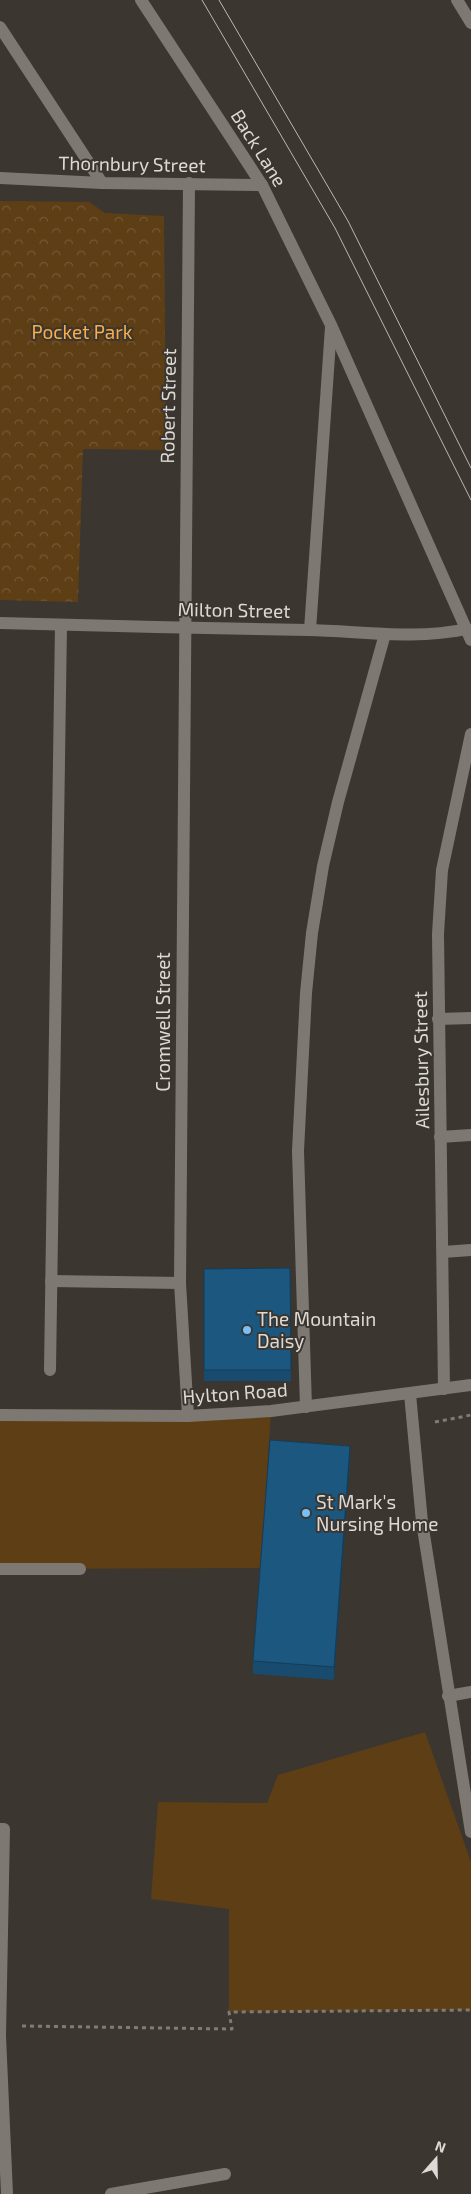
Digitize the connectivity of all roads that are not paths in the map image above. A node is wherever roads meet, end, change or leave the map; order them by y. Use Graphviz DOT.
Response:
graph roads {
  1 [pos="141,0"];
  2 [pos="462,2"];
  3 [pos="471,23"];
  4 [pos="0,27"];
  5 [pos="0,178"];
  6 [pos="102,183"];
  7 [pos="189,183"];
  8 [pos="262,185"];
  9 [pos="331,325"];
  10 [pos="0,624"];
  11 [pos="60,625"];
  12 [pos="184,628"];
  13 [pos="310,630"];
  14 [pos="385,634"];
  15 [pos="469,634"];
  16 [pos="471,734"];
  17 [pos="471,1018"];
  18 [pos="438,1019"];
  19 [pos="471,1135"];
  20 [pos="440,1137"];
  21 [pos="471,1250"];
  22 [pos="443,1252"];
  23 [pos="50,1281"];
  24 [pos="180,1283"];
  25 [pos="50,1370"];
  26 [pos="471,1385"];
  27 [pos="444,1388"];
  28 [pos="410,1394"];
  29 [pos="306,1407"];
  30 [pos="0,1415"];
  31 [pos="188,1416"];
  32 [pos="0,1568"];
  33 [pos="80,1569"];
  34 [pos="471,1692"];
  35 [pos="448,1696"];
  36 [pos="0,1829"];
  37 [pos="471,1832"];
  38 [pos="0,2026"];
  39 [pos="0,2036"];
  40 [pos="225,2174"];
  41 [pos="7,2194"];
  42 [pos="111,2194"];
  1 -- 8 [label="street, Back Lane"];
  2 -- 3 [label="street"];
  4 -- 6 [label="street"];
  5 -- 6 [label="street, Thornbury Street"];
  6 -- 7 [label="street, Thornbury Street"];
  7 -- 8 [label="street, Thornbury Street"];
  7 -- 12 [label="street, Robert Street"];
  8 -- 9 [label="street, Back Lane"];
  9 -- 13 [label="street"];
  9 -- 15 [label="street, Back Lane"];
  10 -- 11 [label="street, Milton Street"];
  11 -- 12 [label="street, Milton Street"];
  11 -- 23 [label="street"];
  12 -- 13 [label="street, Milton Street"];
  12 -- 24 [label="street, Cromwell Street"];
  13 -- 14 [label="street, Milton Street"];
  14 -- 15 [label="street, Milton Street"];
  14 -- 29 [label="street"];
  16 -- 18 [label="street, Ailesbury Street"];
  17 -- 18 [label="street"];
  18 -- 20 [label="street, Ailesbury Street"];
  19 -- 20 [label="street"];
  20 -- 22 [label="street, Ailesbury Street"];
  21 -- 22 [label="street"];
  22 -- 27 [label="street, Ailesbury Street"];
  23 -- 24 [label="street"];
  23 -- 25 [label="street"];
  24 -- 31 [label="street, Cromwell Street"];
  26 -- 27 [label="street, Hylton Road"];
  27 -- 28 [label="street, Hylton Road"];
  28 -- 29 [label="street, Hylton Road"];
  28 -- 35 [label="street"];
  29 -- 31 [label="street, Hylton Road"];
  30 -- 31 [label="street, Hylton Road"];
  32 -- 33 [label="street"];
  34 -- 35 [label="street"];
  35 -- 37 [label="street"];
  36 -- 38 [label="street"];
  38 -- 39 [label="street"];
  39 -- 41 [label="street"];
  40 -- 42 [label="street"];
}
